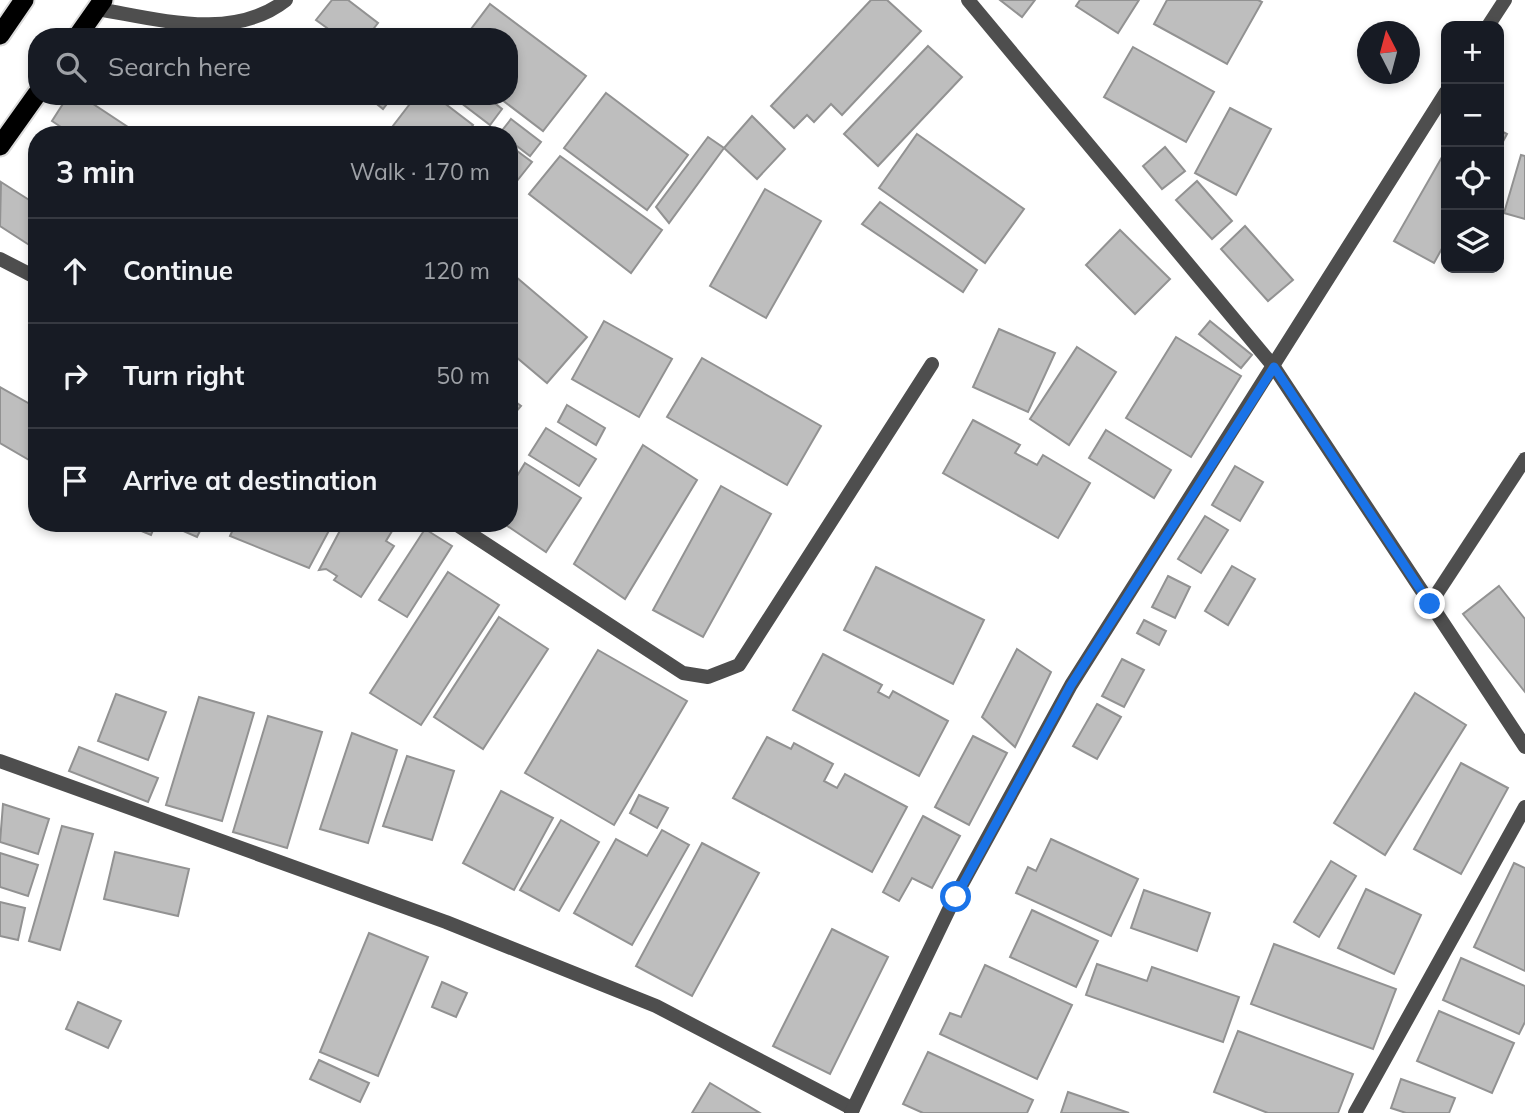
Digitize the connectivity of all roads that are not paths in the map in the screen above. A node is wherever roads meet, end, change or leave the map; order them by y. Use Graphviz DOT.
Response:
graph roads {
  1 [pos="24,0"];
  2 [pos="286,0"];
  3 [pos="968,0"];
  4 [pos="1505,0"];
  5 [pos="100,5"];
  6 [pos="1491,21"];
  7 [pos="83,28"];
  8 [pos="0,35"];
  9 [pos="1441,100"];
  10 [pos="29,105"];
  11 [pos="0,146"];
  12 [pos="0,259"];
  13 [pos="28,273"];
  14 [pos="932,363"];
  15 [pos="1274,367"];
  16 [pos="1525,459"];
  17 [pos="468,532"];
  18 [pos="1430,604"];
  19 [pos="1525,747"];
  20 [pos="0,761"];
  21 [pos="1525,807"];
  22 [pos="852,1111"];
  23 [pos="1355,1113"];
  1 -- 8 [label="highway"];
  2 -- 5 [label="street"];
  3 -- 15 [label="street"];
  4 -- 6 [label="street"];
  5 -- 7 [label="highway"];
  9 -- 15 [label="street"];
  10 -- 11 [label="highway"];
  12 -- 13 [label="street"];
  14 -- 17 [label="street"];
  15 -- 18 [label="street"];
  15 -- 22 [label="street"];
  16 -- 18 [label="street"];
  18 -- 19 [label="street"];
  20 -- 22 [label="street"];
  21 -- 23 [label="street"];
}
